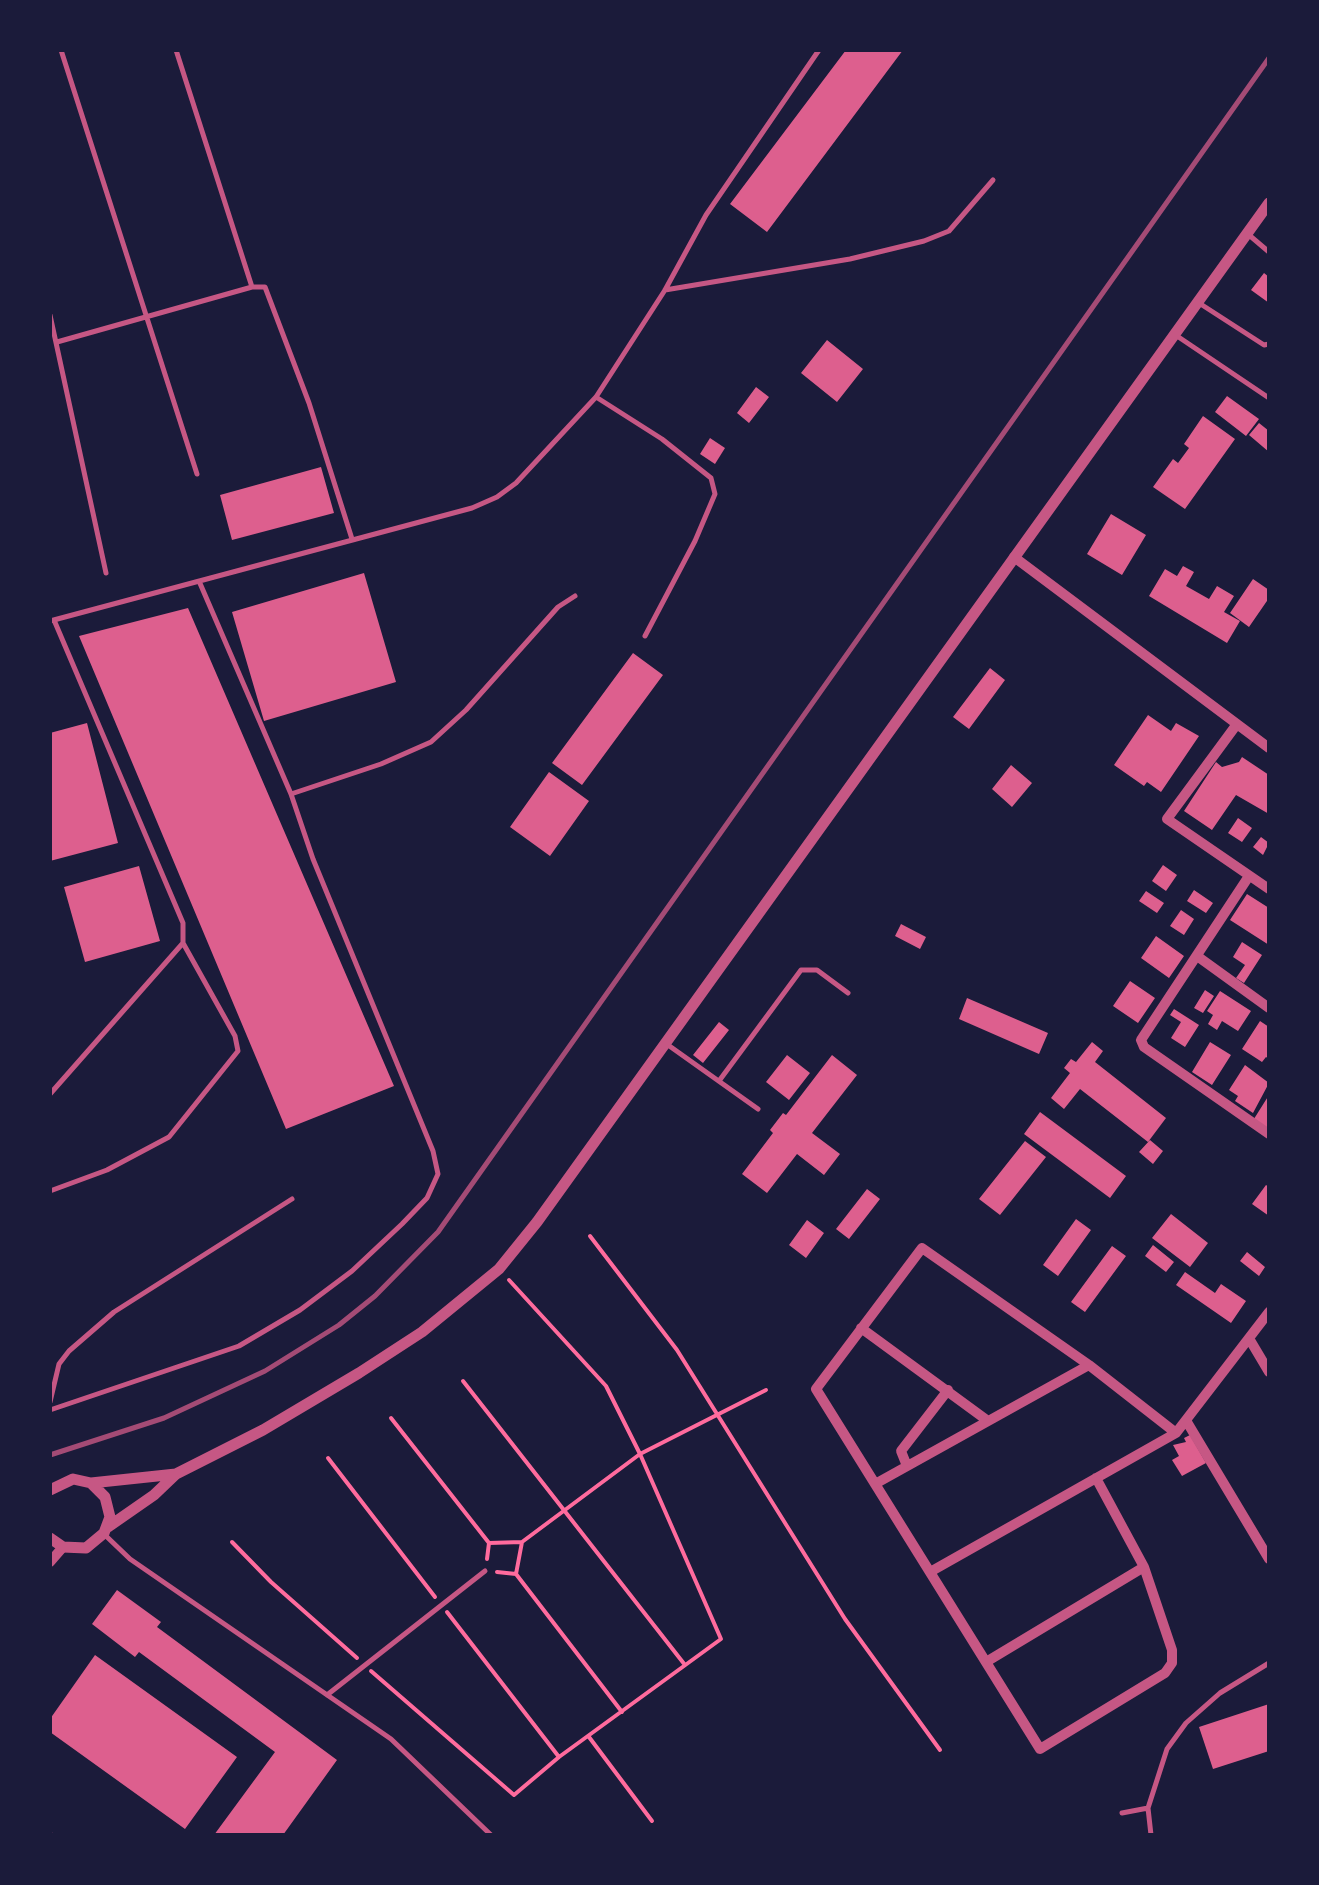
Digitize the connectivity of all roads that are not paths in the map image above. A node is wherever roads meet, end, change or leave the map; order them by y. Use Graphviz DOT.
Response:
graph roads {
  1 [pos="61,50"];
  2 [pos="176,50"];
  3 [pos="819,50"];
  4 [pos="993,180"];
  5 [pos="1269,203"];
  6 [pos="1247,233"];
  7 [pos="1269,252"];
  8 [pos="252,288"];
  9 [pos="664,290"];
  10 [pos="1198,302"];
  11 [pos="50,316"];
  12 [pos="146,316"];
  13 [pos="1174,334"];
  14 [pos="56,342"];
  15 [pos="1269,344"];
  16 [pos="596,398"];
  17 [pos="1269,398"];
  18 [pos="197,474"];
  19 [pos="352,539"];
  20 [pos="1014,558"];
  21 [pos="106,574"];
  22 [pos="199,581"];
  23 [pos="575,596"];
  24 [pos="52,621"];
  25 [pos="645,636"];
  26 [pos="1237,724"];
  27 [pos="1269,748"];
  28 [pos="291,794"];
  29 [pos="1250,876"];
  30 [pos="1269,889"];
  31 [pos="183,942"];
  32 [pos="1197,956"];
  33 [pos="848,994"];
  34 [pos="1269,1008"];
  35 [pos="666,1043"];
  36 [pos="719,1081"];
  37 [pos="50,1094"];
  38 [pos="758,1110"];
  39 [pos="1269,1134"];
  40 [pos="50,1190"];
  41 [pos="292,1199"];
  42 [pos="1269,1312"];
  43 [pos="861,1328"];
  44 [pos="1250,1340"];
  45 [pos="1088,1365"];
  46 [pos="1269,1372"];
  47 [pos="948,1390"];
  48 [pos="50,1402"];
  49 [pos="50,1410"];
  50 [pos="988,1421"];
  51 [pos="1187,1422"];
  52 [pos="1176,1433"];
  53 [pos="906,1466"];
  54 [pos="52,1473"];
  55 [pos="176,1474"];
  56 [pos="1096,1478"];
  57 [pos="73,1479"];
  58 [pos="91,1483"];
  59 [pos="875,1484"];
  60 [pos="50,1490"];
  61 [pos="106,1530"];
  62 [pos="50,1538"];
  63 [pos="63,1547"];
  64 [pos="1269,1559"];
  65 [pos="50,1562"];
  66 [pos="1144,1567"];
  67 [pos="485,1571"];
  68 [pos="930,1572"];
  69 [pos="986,1662"];
  70 [pos="1269,1664"];
  71 [pos="327,1695"];
  72 [pos="1148,1808"];
  73 [pos="1122,1813"];
  74 [pos="490,1835"];
  75 [pos="1151,1835"];
  1 -- 12 [label="lane"];
  2 -- 8 [label="lane"];
  3 -- 9 [label="lane"];
  4 -- 9 [label="lane"];
  5 -- 6 [label="street"];
  6 -- 7 [label="lane"];
  6 -- 10 [label="street"];
  8 -- 12 [label="lane"];
  8 -- 19 [label="lane"];
  9 -- 16 [label="lane"];
  10 -- 13 [label="street"];
  10 -- 15 [label="lane"];
  11 -- 14 [label="lane"];
  12 -- 14 [label="lane"];
  12 -- 18 [label="lane"];
  13 -- 17 [label="lane"];
  13 -- 20 [label="street"];
  14 -- 21 [label="lane"];
  16 -- 19 [label="lane"];
  16 -- 25 [label="lane"];
  19 -- 22 [label="lane"];
  20 -- 26 [label="street"];
  20 -- 35 [label="street"];
  22 -- 24 [label="lane"];
  22 -- 28 [label="lane"];
  23 -- 28 [label="lane"];
  24 -- 31 [label="lane"];
  26 -- 27 [label="street"];
  26 -- 29 [label="street"];
  28 -- 49 [label="lane"];
  29 -- 30 [label="street"];
  29 -- 32 [label="street"];
  31 -- 37 [label="lane"];
  31 -- 40 [label="lane"];
  32 -- 34 [label="street"];
  32 -- 39 [label="street"];
  33 -- 36 [label="lane"];
  35 -- 36 [label="lane"];
  35 -- 55 [label="street"];
  36 -- 38 [label="lane"];
  41 -- 48 [label="lane"];
  42 -- 44 [label="street"];
  43 -- 45 [label="street"];
  43 -- 47 [label="street"];
  43 -- 59 [label="street"];
  44 -- 46 [label="street"];
  44 -- 51 [label="street"];
  45 -- 50 [label="street"];
  45 -- 52 [label="street"];
  47 -- 50 [label="street"];
  47 -- 53 [label="street"];
  50 -- 53 [label="street"];
  51 -- 52 [label="street"];
  51 -- 64 [label="street"];
  52 -- 56 [label="street"];
  53 -- 59 [label="street"];
  54 -- 57 [label="street"];
  55 -- 58 [label="street"];
  55 -- 61 [label="street"];
  56 -- 66 [label="street"];
  56 -- 68 [label="street"];
  57 -- 58 [label="street"];
  57 -- 60 [label="street"];
  58 -- 61 [label="street"];
  59 -- 68 [label="street"];
  61 -- 63 [label="street"];
  61 -- 71 [label="lane"];
  62 -- 63 [label="street"];
  63 -- 65 [label="street"];
  66 -- 69 [label="street"];
  66 -- 69 [label="street"];
  67 -- 71 [label="lane"];
  68 -- 69 [label="street"];
  70 -- 72 [label="lane"];
  71 -- 74 [label="lane"];
  72 -- 73 [label="lane"];
  72 -- 75 [label="lane"];
}
